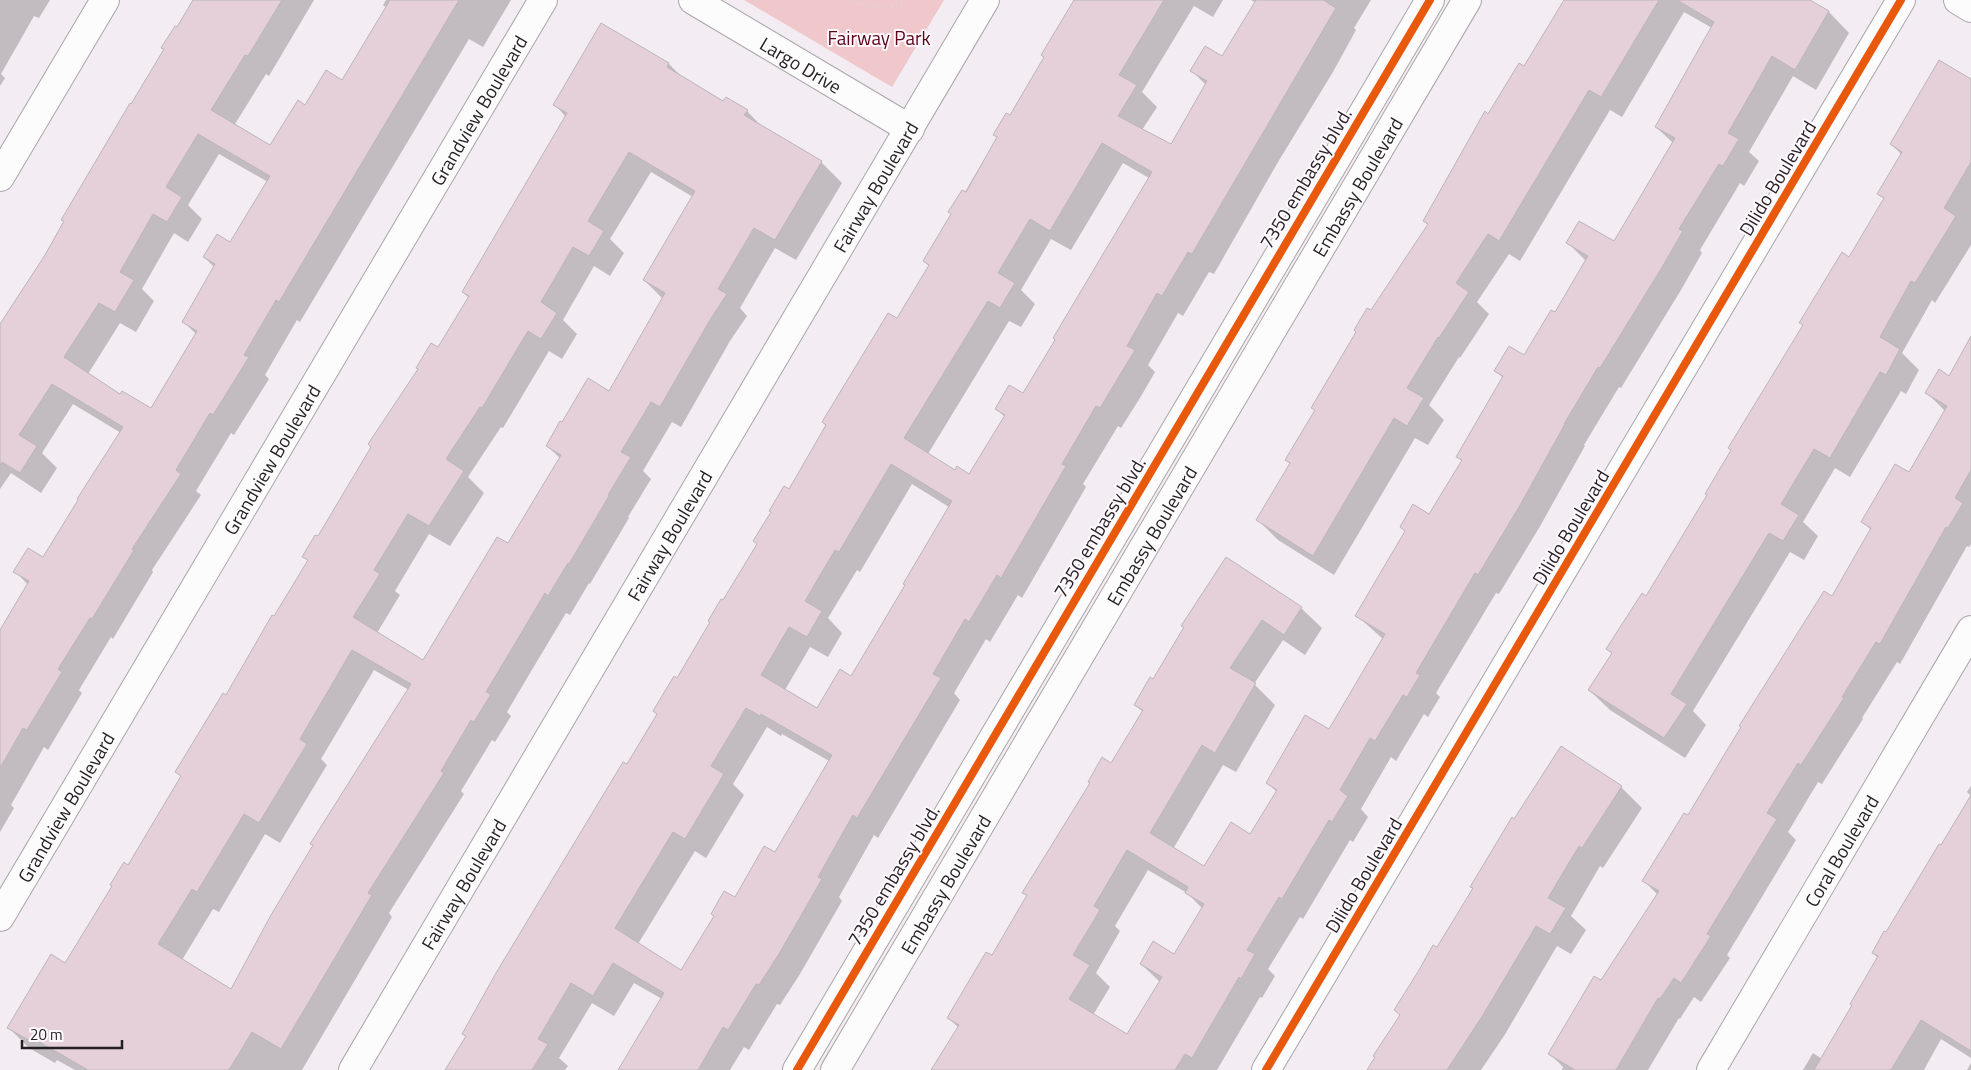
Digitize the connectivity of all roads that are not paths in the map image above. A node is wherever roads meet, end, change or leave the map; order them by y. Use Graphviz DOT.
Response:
graph roads {
  1 [pos="105,0"];
  2 [pos="543,0"];
  3 [pos="692,0"];
  4 [pos="985,0"];
  5 [pos="1430,0"];
  6 [pos="1467,0"];
  7 [pos="1901,0"];
  8 [pos="1958,0"];
  9 [pos="1971,8"];
  10 [pos="910,128"];
  11 [pos="0,178"];
  12 [pos="1971,630"];
  13 [pos="0,917"];
  14 [pos="353,1070"];
  15 [pos="797,1070"];
  16 [pos="835,1070"];
  17 [pos="1266,1070"];
  18 [pos="1711,1070"];
  1 -- 11 [label="street"];
  2 -- 13 [label="street, Grandview Boulevard"];
  3 -- 10 [label="street, Largo Drive"];
  4 -- 10 [label="street, Fairway Boulevard"];
  5 -- 15 [label="street, 7350 embassy blvd."];
  6 -- 16 [label="street, Embassy Boulevard"];
  7 -- 17 [label="street, Dilido Boulevard"];
  8 -- 9 [label="street"];
  10 -- 14 [label="street, Fairway Boulevard"];
  12 -- 18 [label="street, Coral Boulevard"];
}
